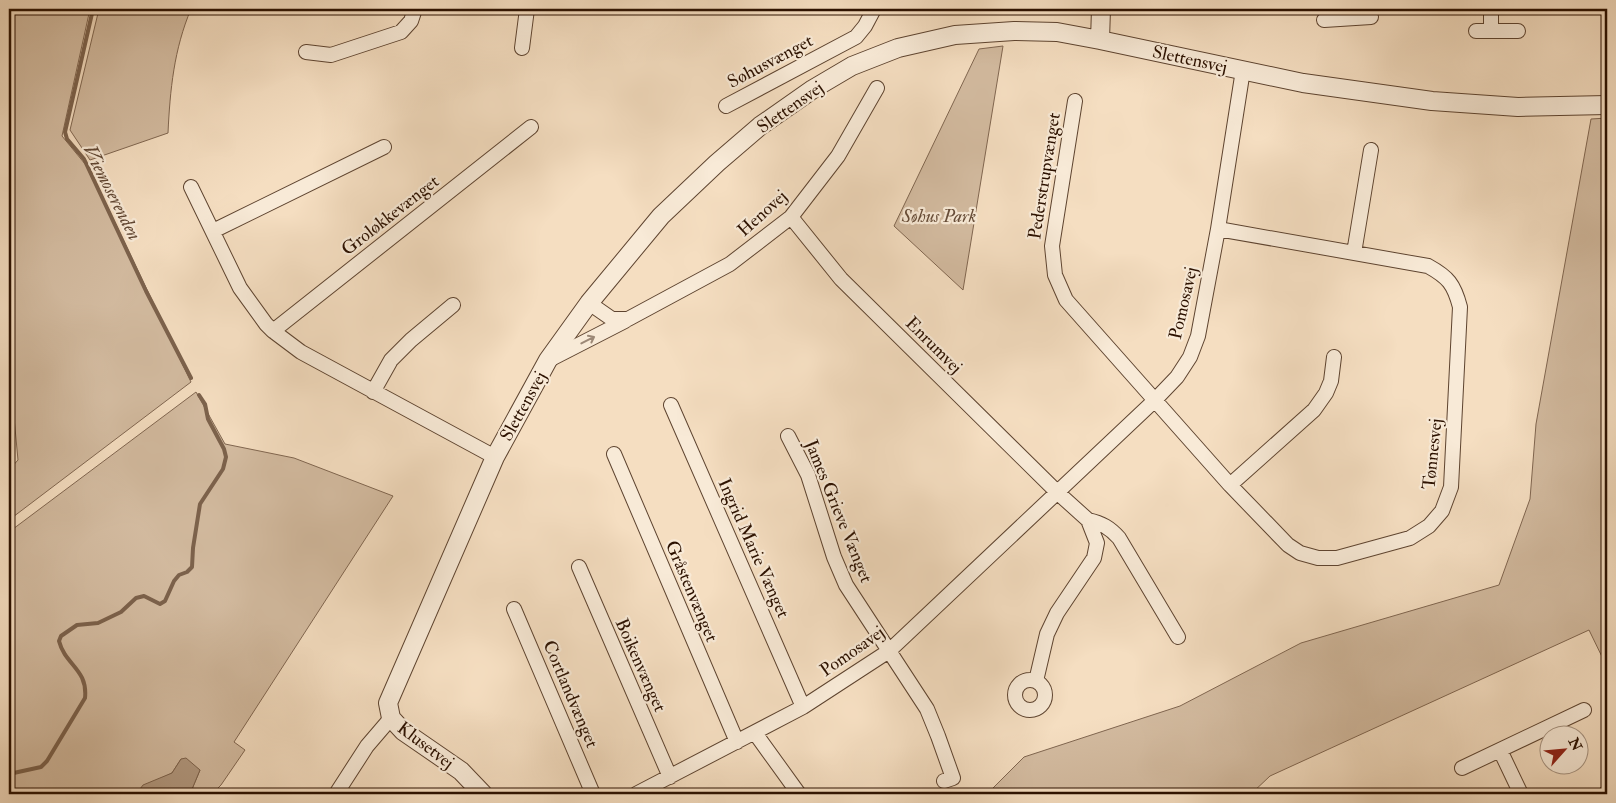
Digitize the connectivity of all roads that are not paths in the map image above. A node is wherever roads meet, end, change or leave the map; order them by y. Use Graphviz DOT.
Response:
graph roads {
  1 [pos="415,9"];
  2 [pos="527,9"];
  3 [pos="874,9"];
  4 [pos="1101,9"];
  5 [pos="1491,9"];
  6 [pos="1341,14"];
  7 [pos="1371,17"];
  8 [pos="1324,20"];
  9 [pos="1476,31"];
  10 [pos="1491,31"];
  11 [pos="1518,31"];
  12 [pos="1100,40"];
  13 [pos="522,48"];
  14 [pos="306,52"];
  15 [pos="1243,70"];
  16 [pos="877,88"];
  17 [pos="1075,101"];
  18 [pos="1607,105"];
  19 [pos="726,106"];
  20 [pos="531,128"];
  21 [pos="384,148"];
  22 [pos="1372,150"];
  23 [pos="190,187"];
  24 [pos="791,217"];
  25 [pos="1218,229"];
  26 [pos="213,231"];
  27 [pos="1354,253"];
  28 [pos="589,302"];
  29 [pos="453,305"];
  30 [pos="628,319"];
  31 [pos="273,331"];
  32 [pos="1334,357"];
  33 [pos="548,360"];
  34 [pos="373,392"];
  35 [pos="1154,401"];
  36 [pos="671,405"];
  37 [pos="788,436"];
  38 [pos="614,454"];
  39 [pos="495,457"];
  40 [pos="1230,485"];
  41 [pos="1058,493"];
  42 [pos="1088,520"];
  43 [pos="579,567"];
  44 [pos="514,609"];
  45 [pos="1178,638"];
  46 [pos="889,651"];
  47 [pos="1036,681"];
  48 [pos="803,707"];
  49 [pos="1584,710"];
  50 [pos="391,718"];
  51 [pos="755,733"];
  52 [pos="737,742"];
  53 [pos="1500,750"];
  54 [pos="1462,768"];
  55 [pos="670,777"];
  56 [pos="944,781"];
  57 [pos="336,794"];
  58 [pos="483,794"];
  59 [pos="594,794"];
  60 [pos="636,794"];
  61 [pos="799,794"];
  62 [pos="1521,794"];
  1 -- 14 [label="street"];
  2 -- 13 [label="street"];
  3 -- 19 [label="street, Søhusvænget"];
  4 -- 12 [label="street"];
  5 -- 10 [label="street"];
  6 -- 7 [label="street"];
  6 -- 8 [label="street"];
  9 -- 10 [label="street"];
  10 -- 11 [label="street"];
  12 -- 15 [label="street, Slettensvej"];
  12 -- 28 [label="street, Slettensvej"];
  15 -- 18 [label="street, Slettensvej"];
  15 -- 25 [label="street, Pomosavej"];
  16 -- 24 [label="street, Henovej"];
  17 -- 35 [label="street, Pederstrupvænget"];
  20 -- 31 [label="street, Groløkkevænget"];
  21 -- 26 [label="street"];
  22 -- 27 [label="street"];
  23 -- 26 [label="street"];
  24 -- 30 [label="street, Henovej"];
  24 -- 41 [label="street, Enrumvej"];
  25 -- 27 [label="street, Tønnesvej"];
  25 -- 35 [label="street, Pomosavej"];
  26 -- 31 [label="street"];
  27 -- 40 [label="street, Tønnesvej"];
  28 -- 30 [label="street"];
  28 -- 33 [label="street, Slettensvej"];
  29 -- 34 [label="street"];
  33 -- 30 [label="street, Henovej, one-way"];
  31 -- 34 [label="street"];
  32 -- 40 [label="street"];
  33 -- 39 [label="street, Slettensvej"];
  34 -- 39 [label="street"];
  35 -- 40 [label="street, Tønnesvej"];
  35 -- 41 [label="street, Pomosavej"];
  36 -- 48 [label="street, Ingrid Marie Vænget"];
  37 -- 46 [label="street, James Grieve Vænget"];
  38 -- 52 [label="street, Gråstenvænget"];
  39 -- 50 [label="street, Slettensvej"];
  41 -- 42 [label="street"];
  41 -- 46 [label="street, Pomosavej"];
  42 -- 45 [label="street"];
  42 -- 47 [label="street"];
  43 -- 55 [label="street, Boikenvænget"];
  44 -- 59 [label="street, Cortlandvænget"];
  46 -- 48 [label="street, Pomosavej"];
  46 -- 56 [label="street, James Grieve Vænget"];
  48 -- 51 [label="street, Pomosavej"];
  49 -- 53 [label="street"];
  50 -- 57 [label="street"];
  50 -- 58 [label="street, Klusetvej"];
  51 -- 52 [label="street, Pomosavej"];
  51 -- 61 [label="street"];
  52 -- 55 [label="street, Pomosavej"];
  53 -- 54 [label="street"];
  53 -- 62 [label="street"];
  55 -- 60 [label="street, Pomosavej"];
}
